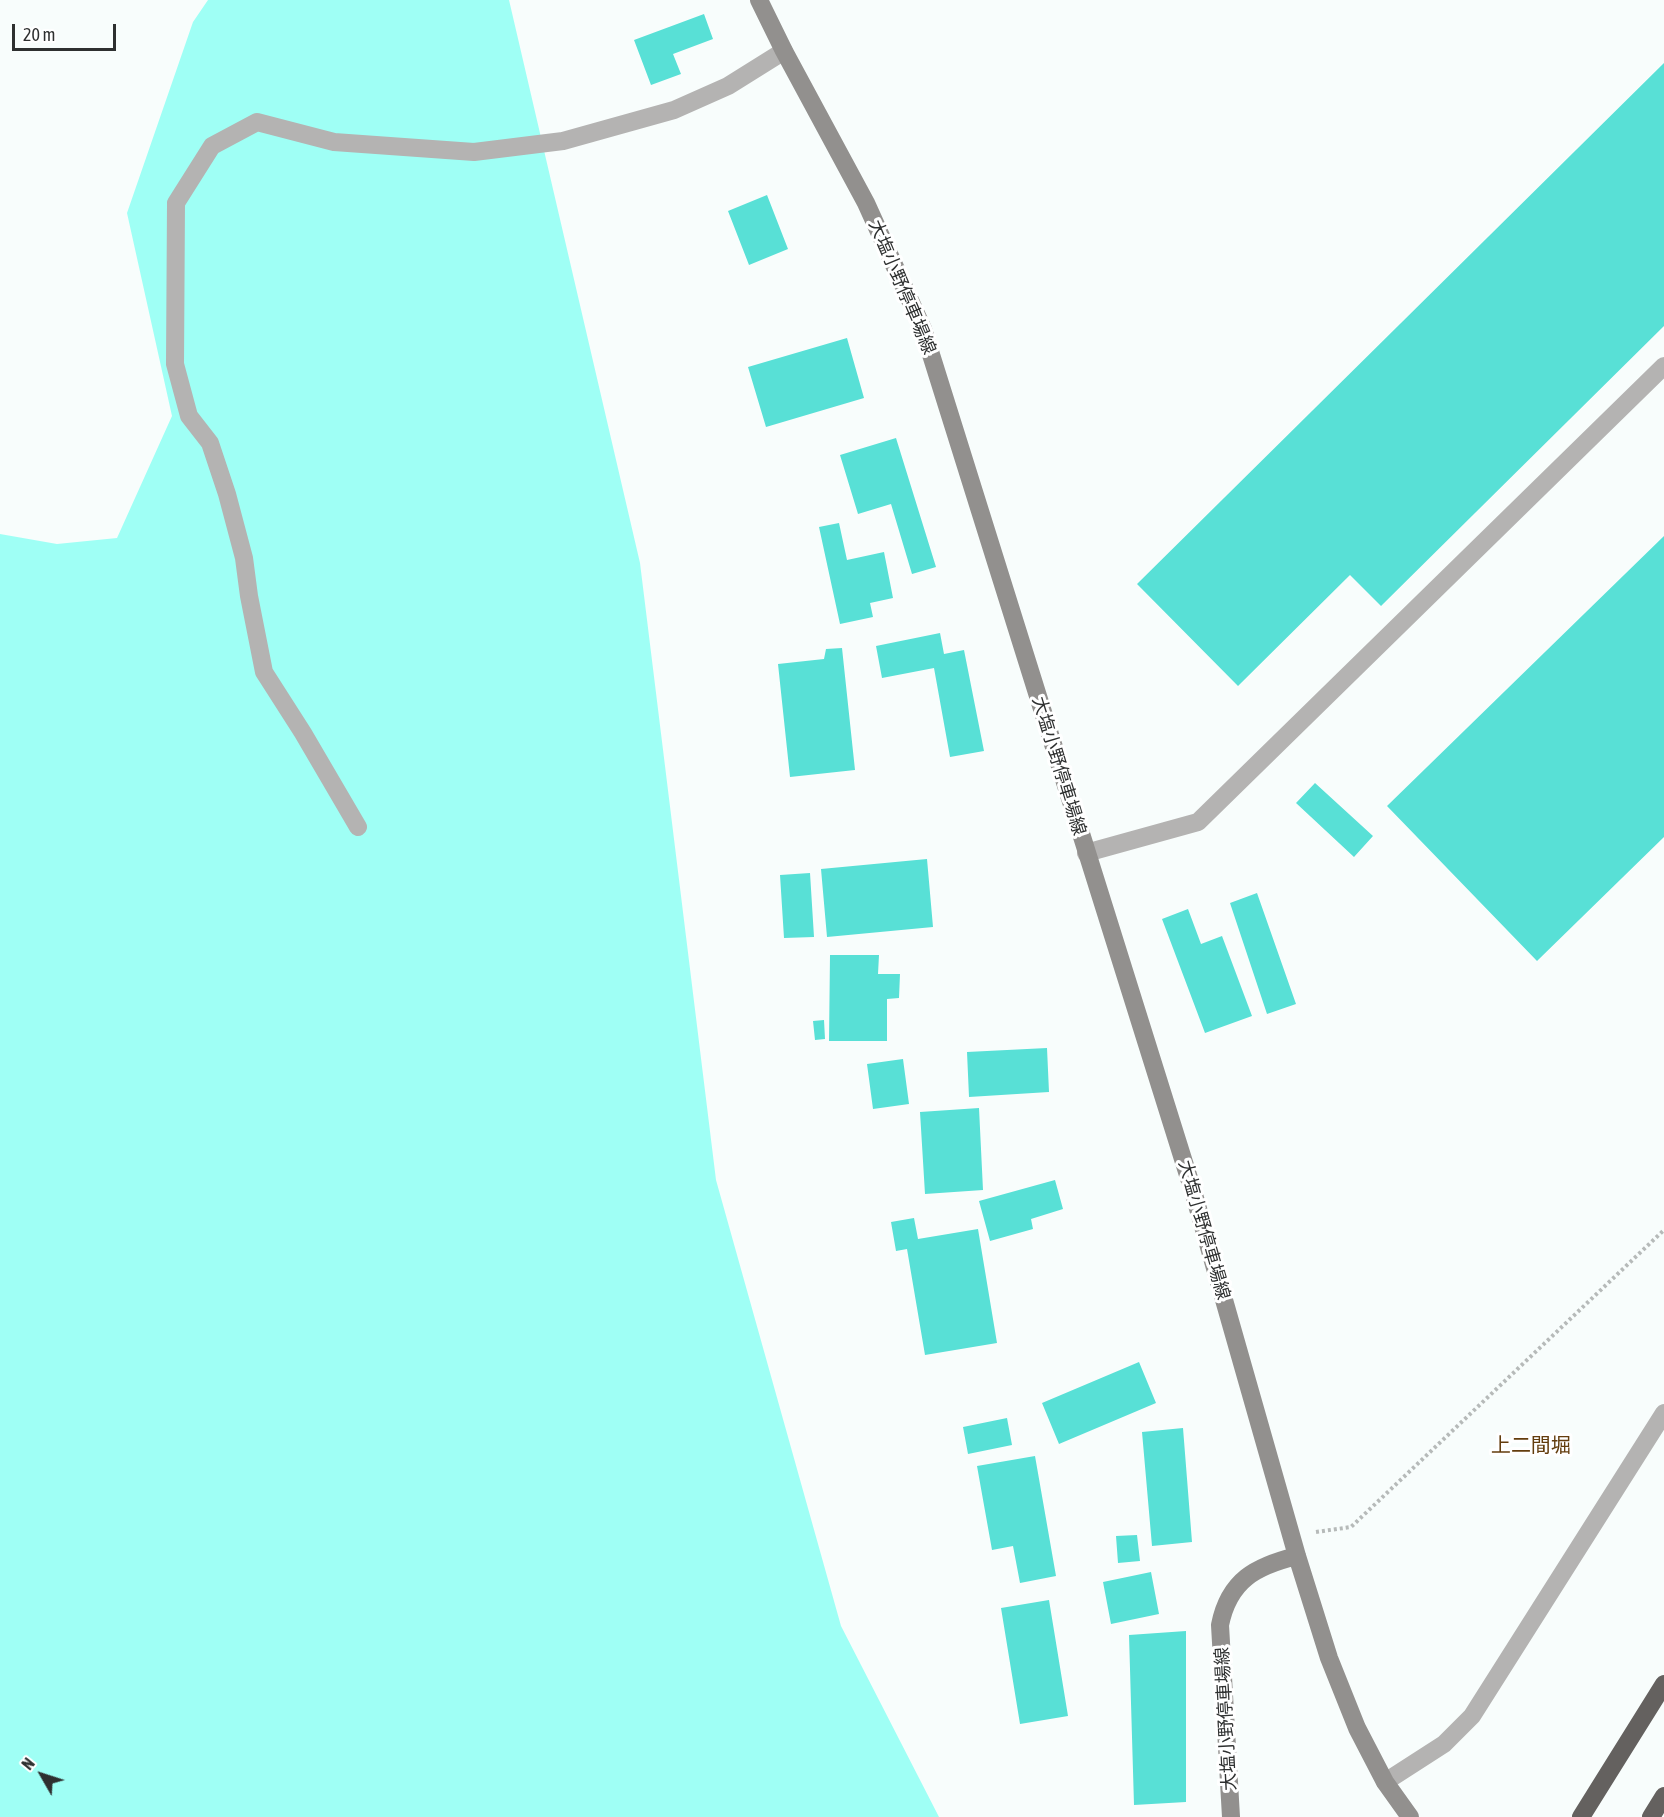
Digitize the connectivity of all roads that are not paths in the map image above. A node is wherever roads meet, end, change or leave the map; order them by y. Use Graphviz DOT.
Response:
graph roads {
  1 [pos="759,0"];
  2 [pos="784,51"];
  3 [pos="1664,366"];
  4 [pos="358,827"];
  5 [pos="1086,853"];
  6 [pos="1664,1413"];
  7 [pos="1297,1556"];
  8 [pos="1664,1684"];
  9 [pos="1385,1782"];
  10 [pos="1664,1796"];
  11 [pos="1231,1817"];
  12 [pos="1410,1817"];
  13 [pos="1581,1817"];
  14 [pos="1652,1817"];
  1 -- 2 [label="main road, 大塩小野停車場線"];
  2 -- 4 [label="street"];
  2 -- 5 [label="main road, 大塩小野停車場線"];
  3 -- 5 [label="street"];
  5 -- 7 [label="main road, 大塩小野停車場線"];
  6 -- 9 [label="street"];
  7 -- 9 [label="main road, 大塩小野停車場線"];
  7 -- 11 [label="main road, 大塩小野停車場線"];
  8 -- 13 [label="highway"];
  9 -- 12 [label="main road, 大塩小野停車場線"];
  10 -- 14 [label="highway"];
}
